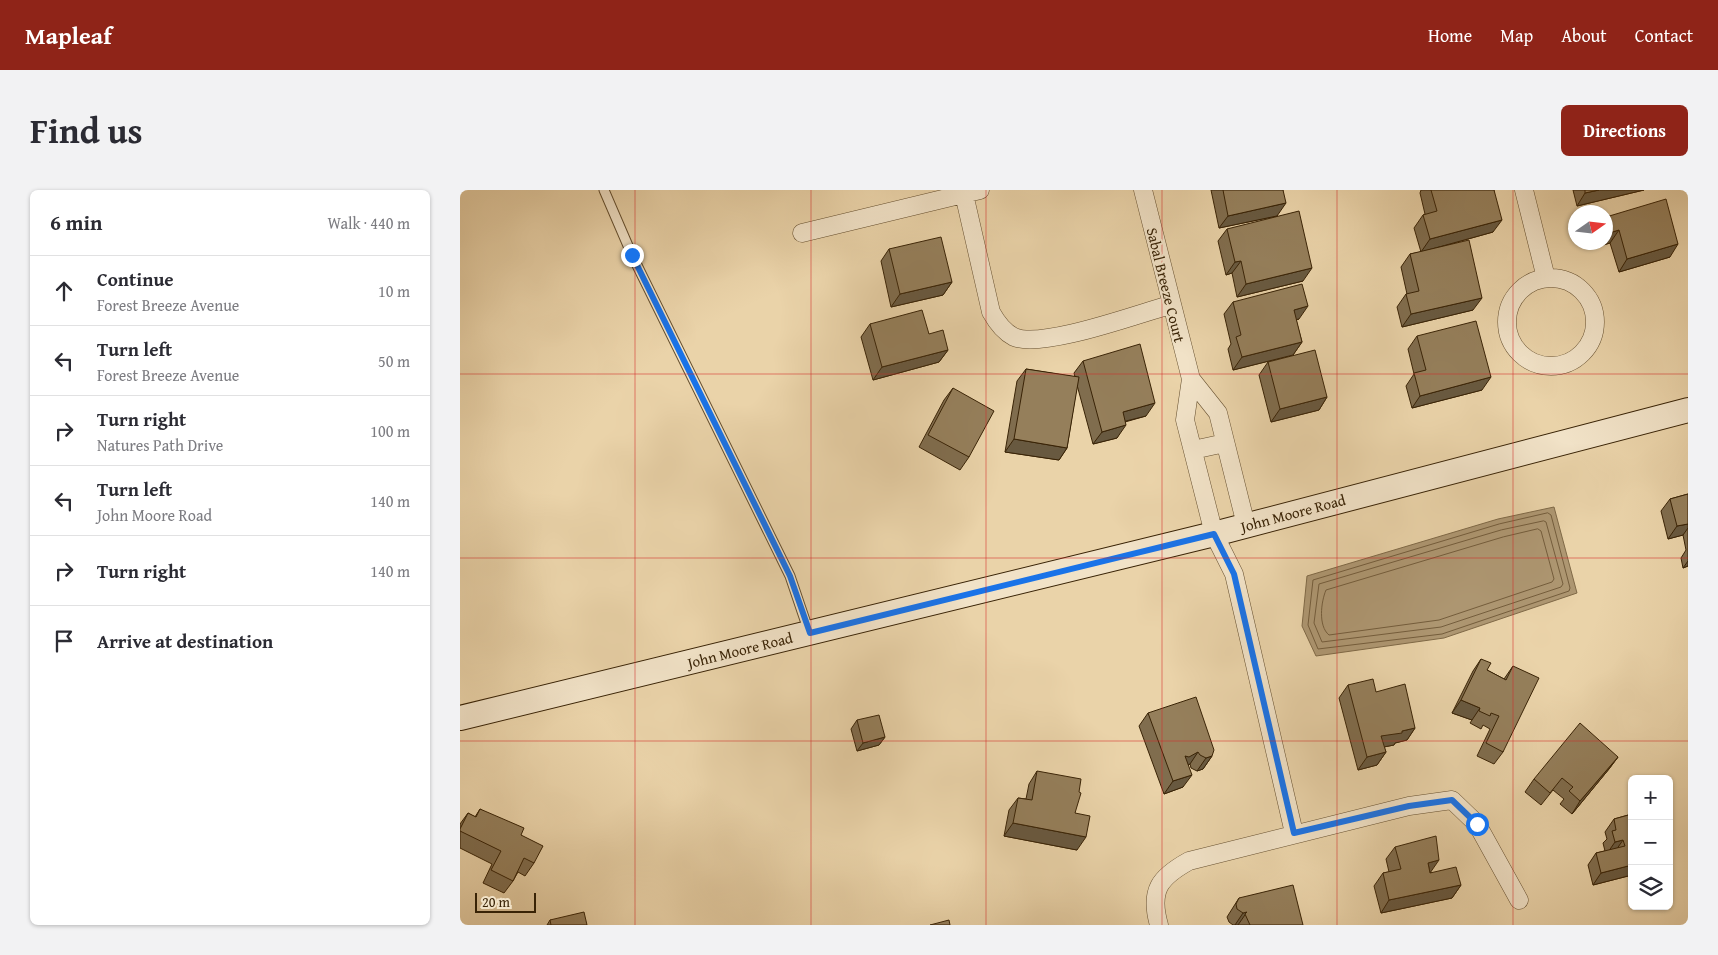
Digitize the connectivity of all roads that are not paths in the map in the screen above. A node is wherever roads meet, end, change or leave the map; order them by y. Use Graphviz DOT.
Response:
graph roads {
  1 [pos="604,190"];
  2 [pos="1143,190"];
  3 [pos="1524,190"];
  4 [pos="972,192"];
  5 [pos="802,234"];
  6 [pos="1546,278"];
  7 [pos="1170,305"];
  8 [pos="1191,379"];
  9 [pos="1688,410"];
  10 [pos="1225,443"];
  11 [pos="1193,450"];
  12 [pos="1246,525"];
  13 [pos="1214,534"];
  14 [pos="810,633"];
  15 [pos="460,718"];
  16 [pos="1294,833"];
  17 [pos="1519,900"];
  18 [pos="1159,925"];
  1 -- 14 [label="lane"];
  2 -- 7 [label="street, Sabal Breeze Court"];
  3 -- 6 [label="street"];
  4 -- 5 [label="street"];
  4 -- 7 [label="street"];
  6 -- 6 [label="street"];
  7 -- 8 [label="street, Sabal Breeze Court"];
  8 -- 10 [label="street, Sabal Breeze Court"];
  8 -- 11 [label="street, Sabal Breeze Court"];
  9 -- 12 [label="street, John Moore Road"];
  10 -- 11 [label="street"];
  10 -- 12 [label="street, Sabal Breeze Court"];
  11 -- 13 [label="street, Sabal Breeze Court"];
  12 -- 13 [label="street, John Moore Road"];
  13 -- 14 [label="street, John Moore Road"];
  13 -- 16 [label="street, Sabal Breeze Court"];
  14 -- 15 [label="street, John Moore Road"];
  16 -- 17 [label="street"];
  16 -- 18 [label="street"];
}
